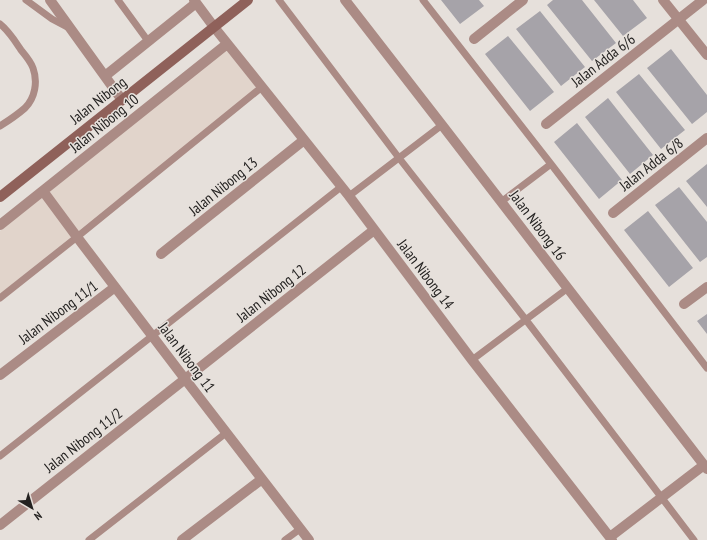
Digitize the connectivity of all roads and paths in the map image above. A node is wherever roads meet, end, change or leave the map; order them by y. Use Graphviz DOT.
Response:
graph roads {
  1 [pos="26,0"];
  2 [pos="50,0"];
  3 [pos="118,0"];
  4 [pos="248,0"];
  5 [pos="278,0"];
  6 [pos="345,0"];
  7 [pos="423,0"];
  8 [pos="523,0"];
  9 [pos="663,0"];
  10 [pos="703,0"];
  11 [pos="196,1"];
  12 [pos="679,20"];
  13 [pos="0,24"];
  14 [pos="214,27"];
  15 [pos="71,30"];
  16 [pos="474,39"];
  17 [pos="148,41"];
  18 [pos="227,44"];
  19 [pos="707,56"];
  20 [pos="105,76"];
  21 [pos="262,88"];
  22 [pos="122,100"];
  23 [pos="546,124"];
  24 [pos="442,125"];
  25 [pos="0,126"];
  26 [pos="707,138"];
  27 [pos="304,140"];
  28 [pos="399,158"];
  29 [pos="551,164"];
  30 [pos="341,187"];
  31 [pos="43,190"];
  32 [pos="349,196"];
  33 [pos="0,197"];
  34 [pos="501,202"];
  35 [pos="613,213"];
  36 [pos="0,225"];
  37 [pos="374,230"];
  38 [pos="77,237"];
  39 [pos="161,254"];
  40 [pos="707,286"];
  41 [pos="115,287"];
  42 [pos="568,288"];
  43 [pos="0,298"];
  44 [pos="684,304"];
  45 [pos="526,320"];
  46 [pos="152,335"];
  47 [pos="472,360"];
  48 [pos="707,368"];
  49 [pos="0,376"];
  50 [pos="185,379"];
  51 [pos="226,433"];
  52 [pos="0,456"];
  53 [pos="706,465"];
  54 [pos="262,479"];
  55 [pos="661,498"];
  56 [pos="0,525"];
  57 [pos="300,528"];
  58 [pos="611,538"];
  59 [pos="89,540"];
  60 [pos="182,540"];
  61 [pos="285,540"];
  62 [pos="308,540"];
  63 [pos="694,540"];
  1 -- 15 [label="lane"];
  2 -- 15 [label="street"];
  3 -- 17 [label="lane"];
  4 -- 14 [label="street, Jalan Nibong"];
  5 -- 28 [label="lane"];
  6 -- 24 [label="street, Jalan Nibong 16"];
  7 -- 29 [label="lane"];
  8 -- 16 [label="street"];
  9 -- 12 [label="street"];
  10 -- 12 [label="street, Jalan Adda 6/6"];
  11 -- 14 [label="street, Jalan Nibong 14"];
  11 -- 17 [label="street"];
  12 -- 19 [label="street"];
  12 -- 23 [label="street, Jalan Adda 6/6"];
  13 -- 25 [label="lane"];
  14 -- 18 [label="street, Jalan Nibong 14"];
  14 -- 22 [label="street, Jalan Nibong"];
  15 -- 20 [label="street"];
  17 -- 20 [label="street"];
  18 -- 21 [label="street, Jalan Nibong 14"];
  18 -- 31 [label="street, Jalan Nibong 10"];
  20 -- 22 [label="street"];
  21 -- 27 [label="street, Jalan Nibong 14"];
  21 -- 38 [label="lane"];
  22 -- 33 [label="street, Jalan Nibong"];
  24 -- 28 [label="lane"];
  24 -- 34 [label="street, Jalan Nibong 16"];
  26 -- 35 [label="street, Jalan Adda 6/8"];
  27 -- 30 [label="street, Jalan Nibong 14"];
  27 -- 39 [label="street, Jalan Nibong 13"];
  28 -- 32 [label="lane"];
  28 -- 45 [label="lane"];
  29 -- 34 [label="lane"];
  29 -- 48 [label="lane"];
  30 -- 32 [label="street, Jalan Nibong 14"];
  30 -- 46 [label="lane"];
  31 -- 36 [label="street, Jalan Nibong 10"];
  31 -- 38 [label="street, Jalan Nibong 11"];
  32 -- 37 [label="street, Jalan Nibong 14"];
  34 -- 42 [label="street, Jalan Nibong 16"];
  37 -- 47 [label="street, Jalan Nibong 14"];
  37 -- 50 [label="street, Jalan Nibong 12"];
  38 -- 41 [label="street, Jalan Nibong 11"];
  38 -- 43 [label="lane"];
  40 -- 44 [label="street"];
  41 -- 46 [label="street, Jalan Nibong 11"];
  41 -- 49 [label="street, Jalan Nibong 11/1"];
  42 -- 45 [label="lane"];
  42 -- 53 [label="street, Jalan Nibong 16"];
  45 -- 47 [label="lane"];
  45 -- 55 [label="lane"];
  46 -- 50 [label="street, Jalan Nibong 11"];
  46 -- 52 [label="lane"];
  47 -- 58 [label="street, Jalan Nibong 14"];
  50 -- 51 [label="street, Jalan Nibong 11"];
  50 -- 56 [label="street, Jalan Nibong 11/2"];
  51 -- 54 [label="street, Jalan Nibong 11"];
  51 -- 59 [label="lane"];
  53 -- 55 [label="street"];
  54 -- 57 [label="street, Jalan Nibong 11"];
  54 -- 60 [label="street"];
  55 -- 58 [label="street"];
  55 -- 63 [label="lane"];
  57 -- 61 [label="lane"];
  57 -- 62 [label="street, Jalan Nibong 11"];
}
